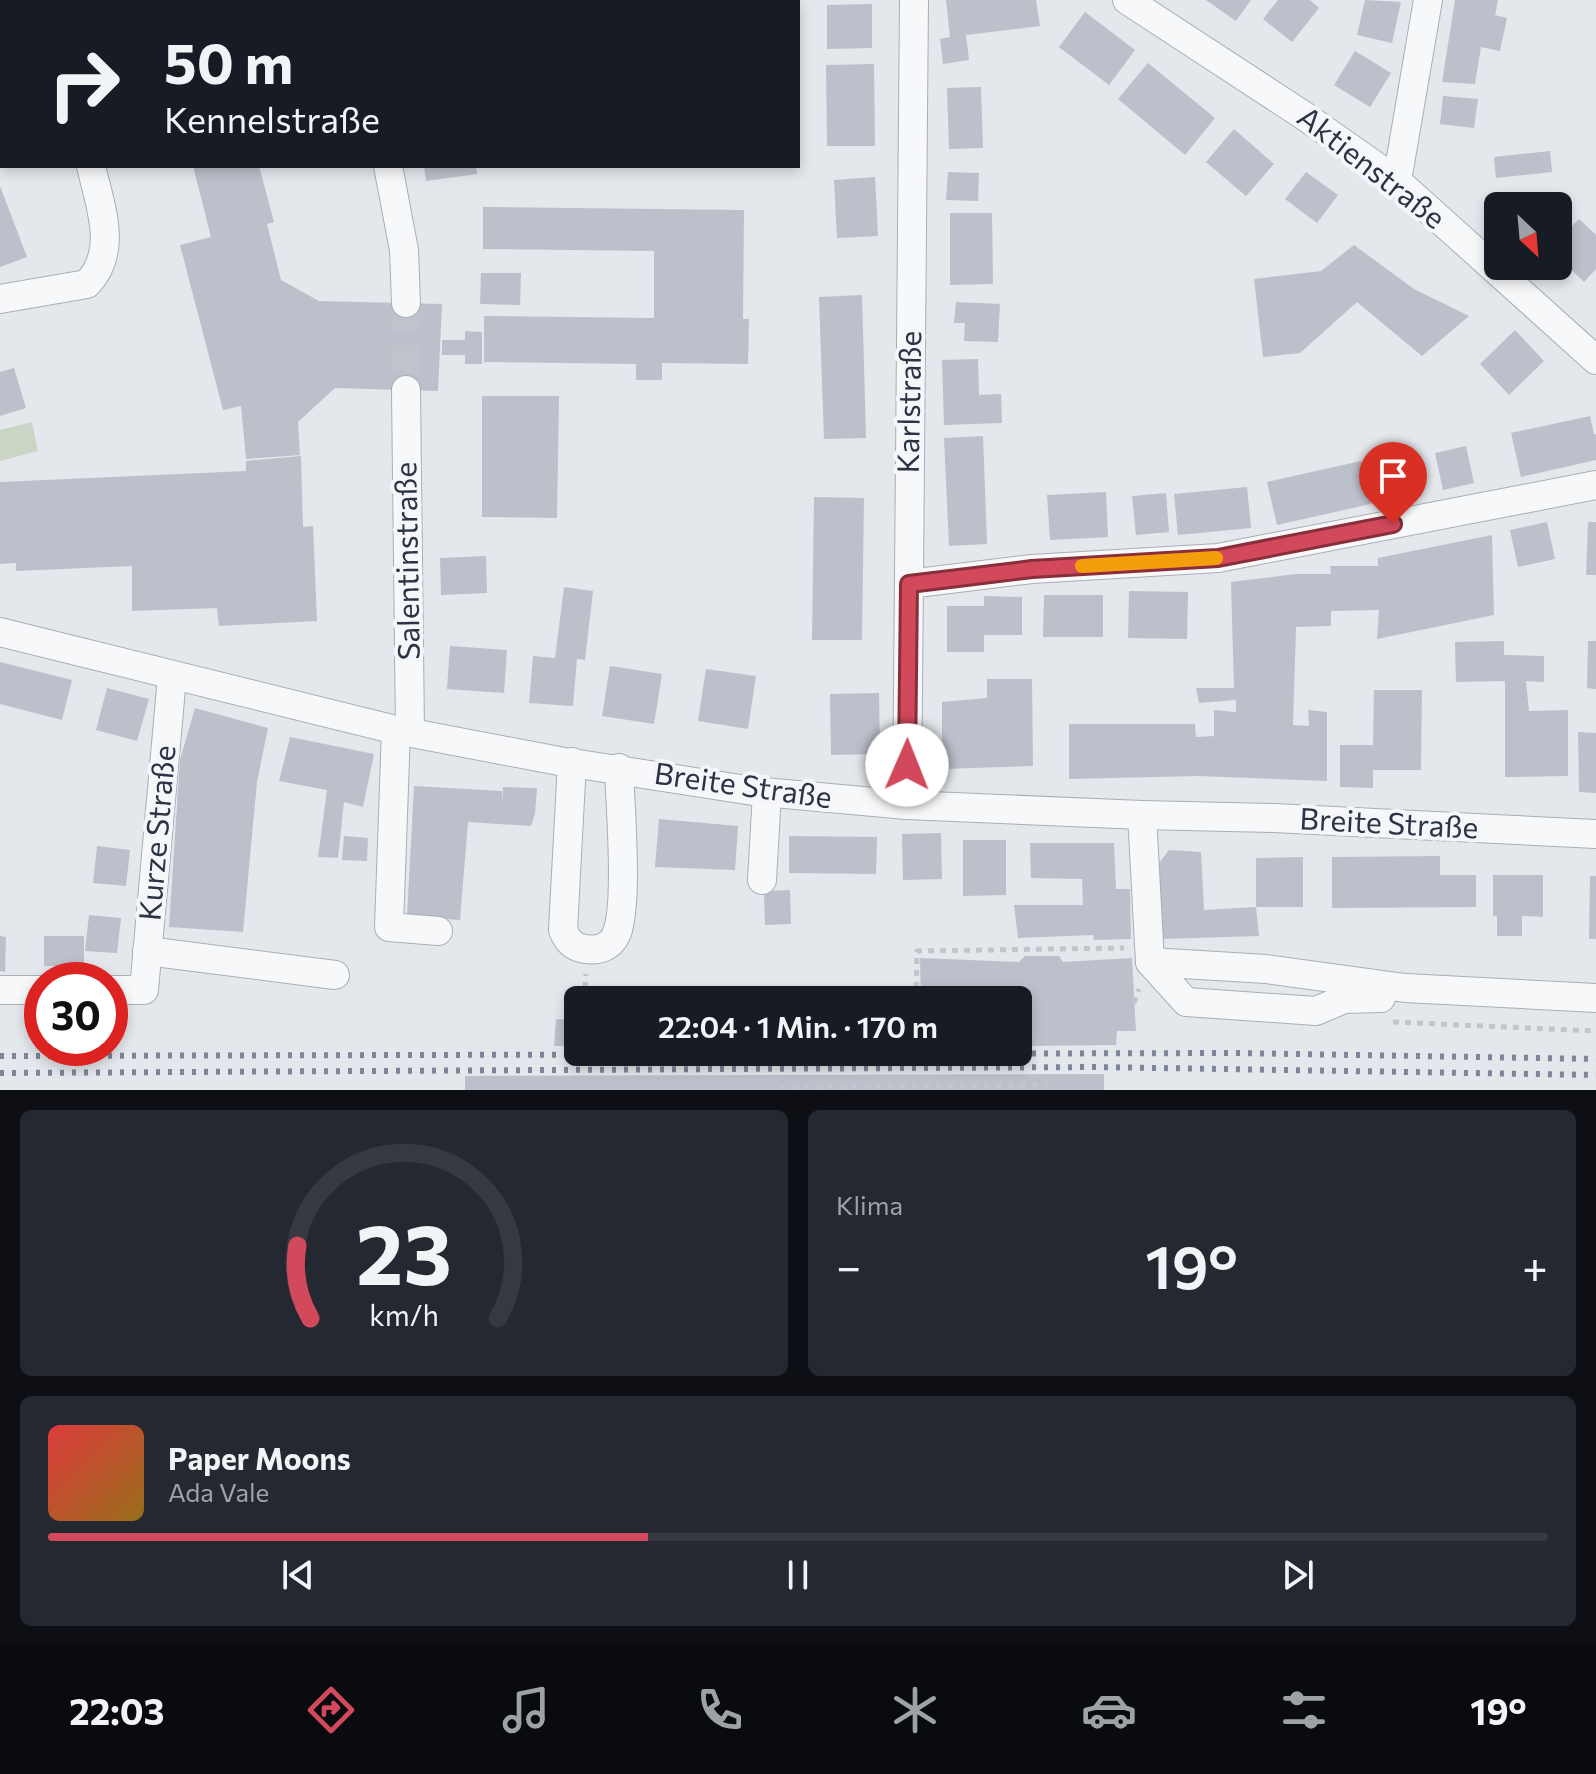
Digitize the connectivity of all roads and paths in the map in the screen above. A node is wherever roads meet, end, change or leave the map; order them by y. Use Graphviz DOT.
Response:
graph roads {
  1 [pos="914,0"];
  2 [pos="1127,0"];
  3 [pos="1428,0"];
  4 [pos="91,168"];
  5 [pos="388,168"];
  6 [pos="1397,181"];
  7 [pos="0,299"];
  8 [pos="406,303"];
  9 [pos="1596,360"];
  10 [pos="406,390"];
  11 [pos="1596,485"];
  12 [pos="909,584"];
  13 [pos="0,632"];
  14 [pos="172,677"];
  15 [pos="403,731"];
  16 [pos="572,762"];
  17 [pos="619,768"];
  18 [pos="767,793"];
  19 [pos="907,805"];
  20 [pos="1142,815"];
  21 [pos="1596,834"];
  22 [pos="762,880"];
  23 [pos="438,931"];
  24 [pos="147,951"];
  25 [pos="1150,955"];
  26 [pos="335,975"];
  27 [pos="916,986"];
  28 [pos="1405,988"];
  29 [pos="0,990"];
  30 [pos="24,990"];
  31 [pos="128,990"];
  32 [pos="1596,998"];
  33 [pos="1035,1041"];
  34 [pos="1048,1041"];
  35 [pos="1049,1085"];
  36 [pos="780,1088"];
  1 -- 12 [label="street, Karlstraße"];
  2 -- 6 [label="street, Aktienstraße"];
  3 -- 6 [label="street"];
  4 -- 7 [label="street"];
  5 -- 8 [label="street"];
  6 -- 9 [label="street, Aktienstraße"];
  10 -- 15 [label="street, Salentinstraße"];
  11 -- 12 [label="street"];
  12 -- 19 [label="street, Karlstraße"];
  13 -- 14 [label="street, Breite Straße"];
  14 -- 15 [label="street, Breite Straße"];
  14 -- 24 [label="street, Kurze Straße"];
  15 -- 16 [label="street, Breite Straße"];
  15 -- 23 [label="street, Salentinstraße"];
  16 -- 17 [label="street, Breite Straße"];
  16 -- 17 [label="street"];
  17 -- 18 [label="street, Breite Straße"];
  18 -- 19 [label="street, Breite Straße"];
  18 -- 22 [label="street"];
  19 -- 20 [label="street, Breite Straße"];
  20 -- 21 [label="street, Breite Straße"];
  20 -- 25 [label="street"];
  24 -- 26 [label="street"];
  24 -- 31 [label="street, Kurze Straße"];
  25 -- 27 [label="path"];
  25 -- 28 [label="street"];
  25 -- 28 [label="street"];
  28 -- 32 [label="street"];
  29 -- 30 [label="street"];
  33 -- 34 [label="path"];
  35 -- 36 [label="path"];
}
